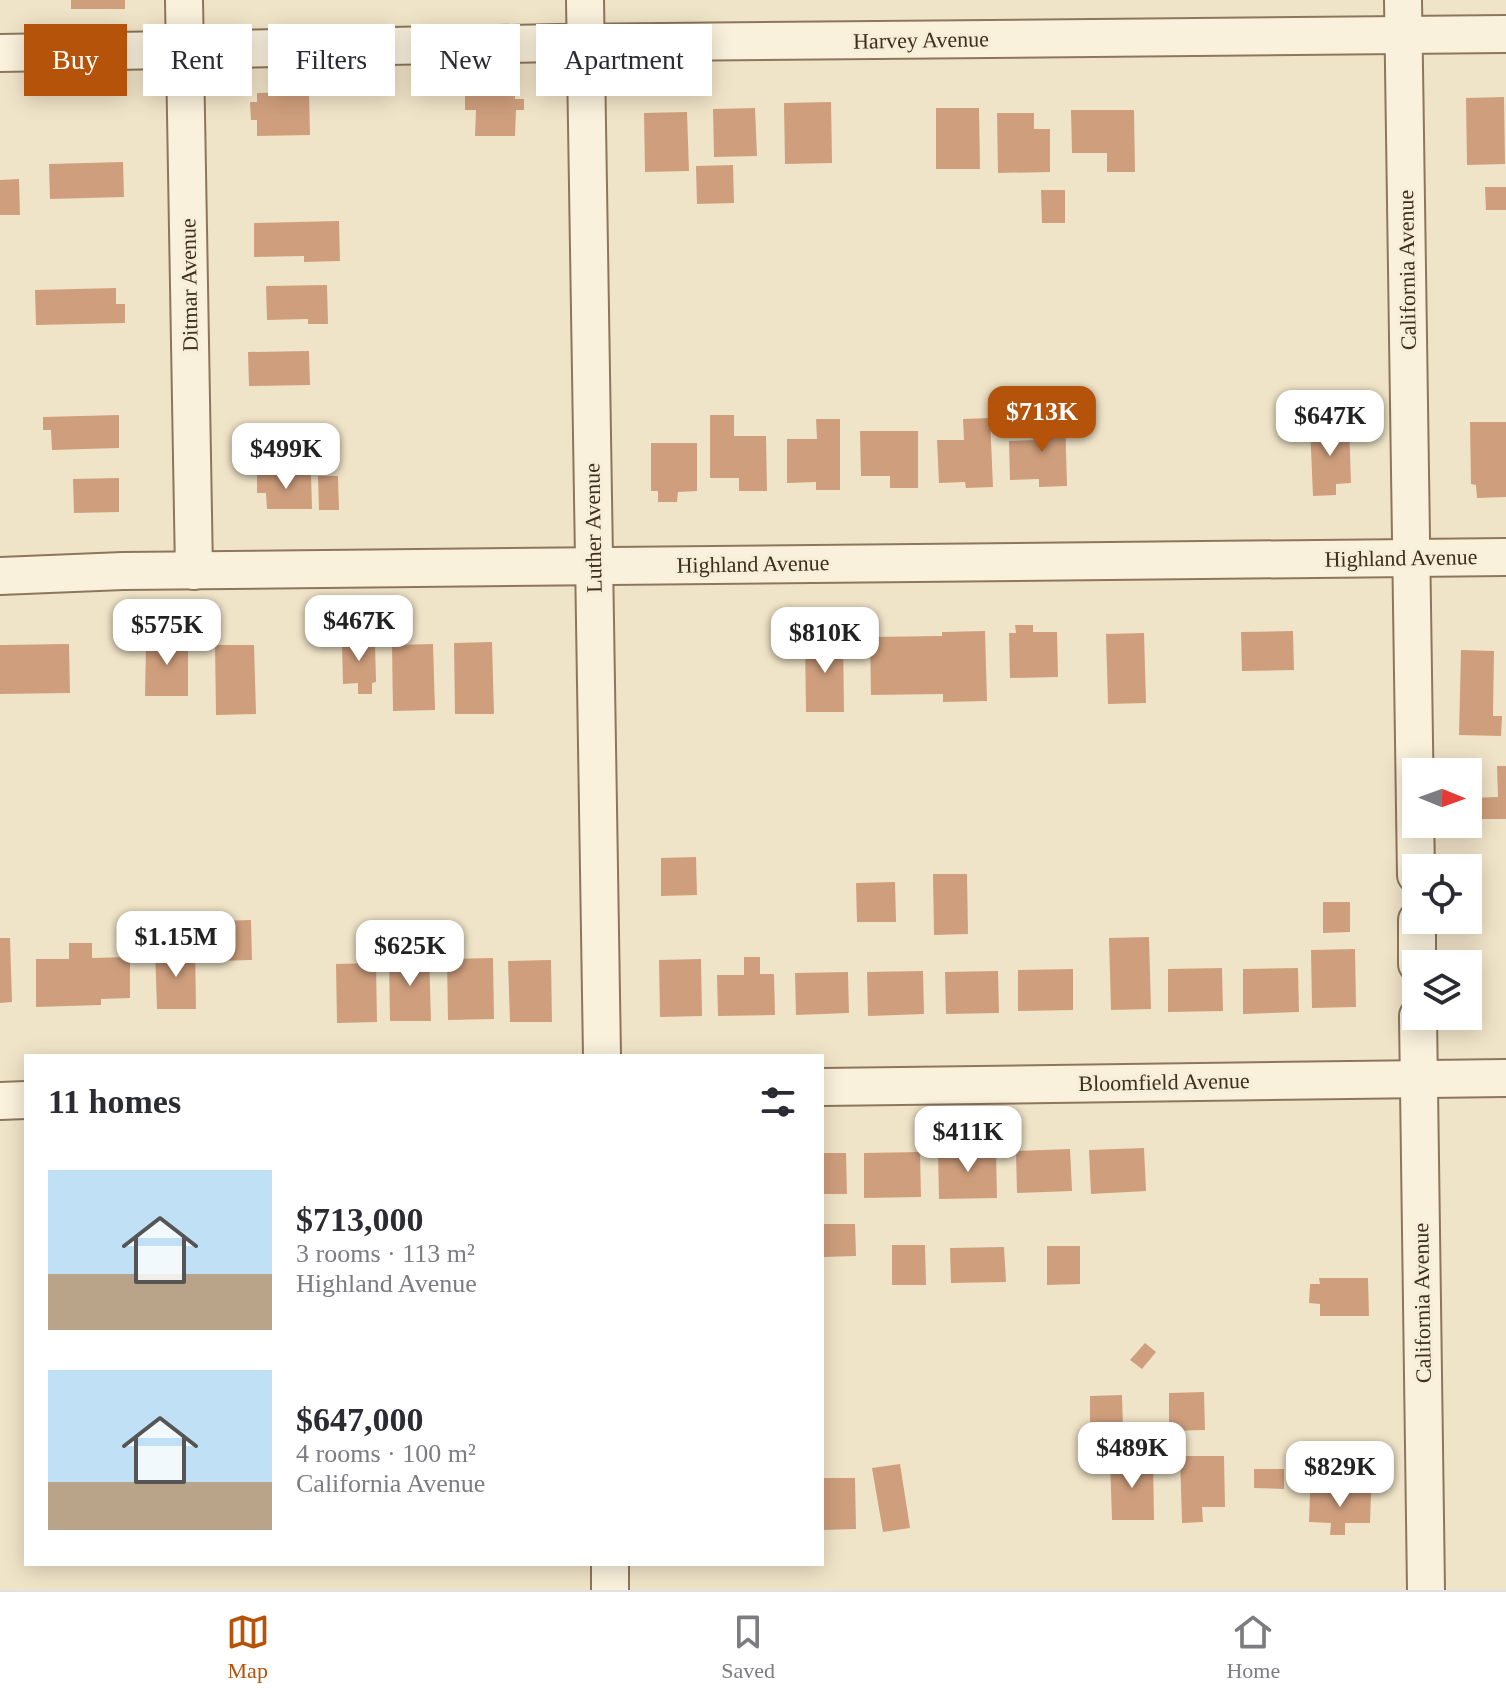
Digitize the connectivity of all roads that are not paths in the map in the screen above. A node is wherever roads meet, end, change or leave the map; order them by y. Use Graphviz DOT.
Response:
graph roads {
  1 [pos="184,0"];
  2 [pos="585,0"];
  3 [pos="1403,0"];
  4 [pos="184,24"];
  5 [pos="585,24"];
  6 [pos="1506,34"];
  7 [pos="1404,36"];
  8 [pos="712,42"];
  9 [pos="536,44"];
  10 [pos="252,48"];
  11 [pos="143,50"];
  12 [pos="0,53"];
  13 [pos="186,96"];
  14 [pos="586,96"];
  15 [pos="1506,557"];
  16 [pos="1412,558"];
  17 [pos="594,566"];
  18 [pos="194,571"];
  19 [pos="0,576"];
  20 [pos="1416,854"];
  21 [pos="1418,1030"];
  22 [pos="602,1054"];
  23 [pos="1506,1078"];
  24 [pos="1419,1079"];
  25 [pos="824,1087"];
  26 [pos="24,1100"];
  27 [pos="0,1101"];
  28 [pos="610,1566"];
  29 [pos="610,1590"];
  30 [pos="1426,1590"];
  1 -- 4 [label="street, Ditmar Avenue"];
  2 -- 5 [label="street, Luther Avenue"];
  3 -- 7 [label="street, California Avenue"];
  6 -- 7 [label="street, Harvey Avenue"];
  7 -- 8 [label="street, Harvey Avenue"];
  7 -- 16 [label="street, California Avenue"];
  9 -- 10 [label="street, Harvey Avenue"];
  11 -- 12 [label="street, Harvey Avenue"];
  13 -- 18 [label="street, Ditmar Avenue"];
  14 -- 17 [label="street, Luther Avenue"];
  15 -- 16 [label="street, Highland Avenue"];
  16 -- 17 [label="street, Highland Avenue"];
  16 -- 20 [label="street, California Avenue"];
  17 -- 18 [label="street, Highland Avenue"];
  17 -- 22 [label="street, Luther Avenue"];
  18 -- 19 [label="street, Highland Avenue"];
  21 -- 24 [label="street, California Avenue"];
  23 -- 24 [label="street, Bloomfield Avenue"];
  24 -- 25 [label="street, Bloomfield Avenue"];
  24 -- 30 [label="street, California Avenue"];
  26 -- 27 [label="street"];
  28 -- 29 [label="street"];
}
